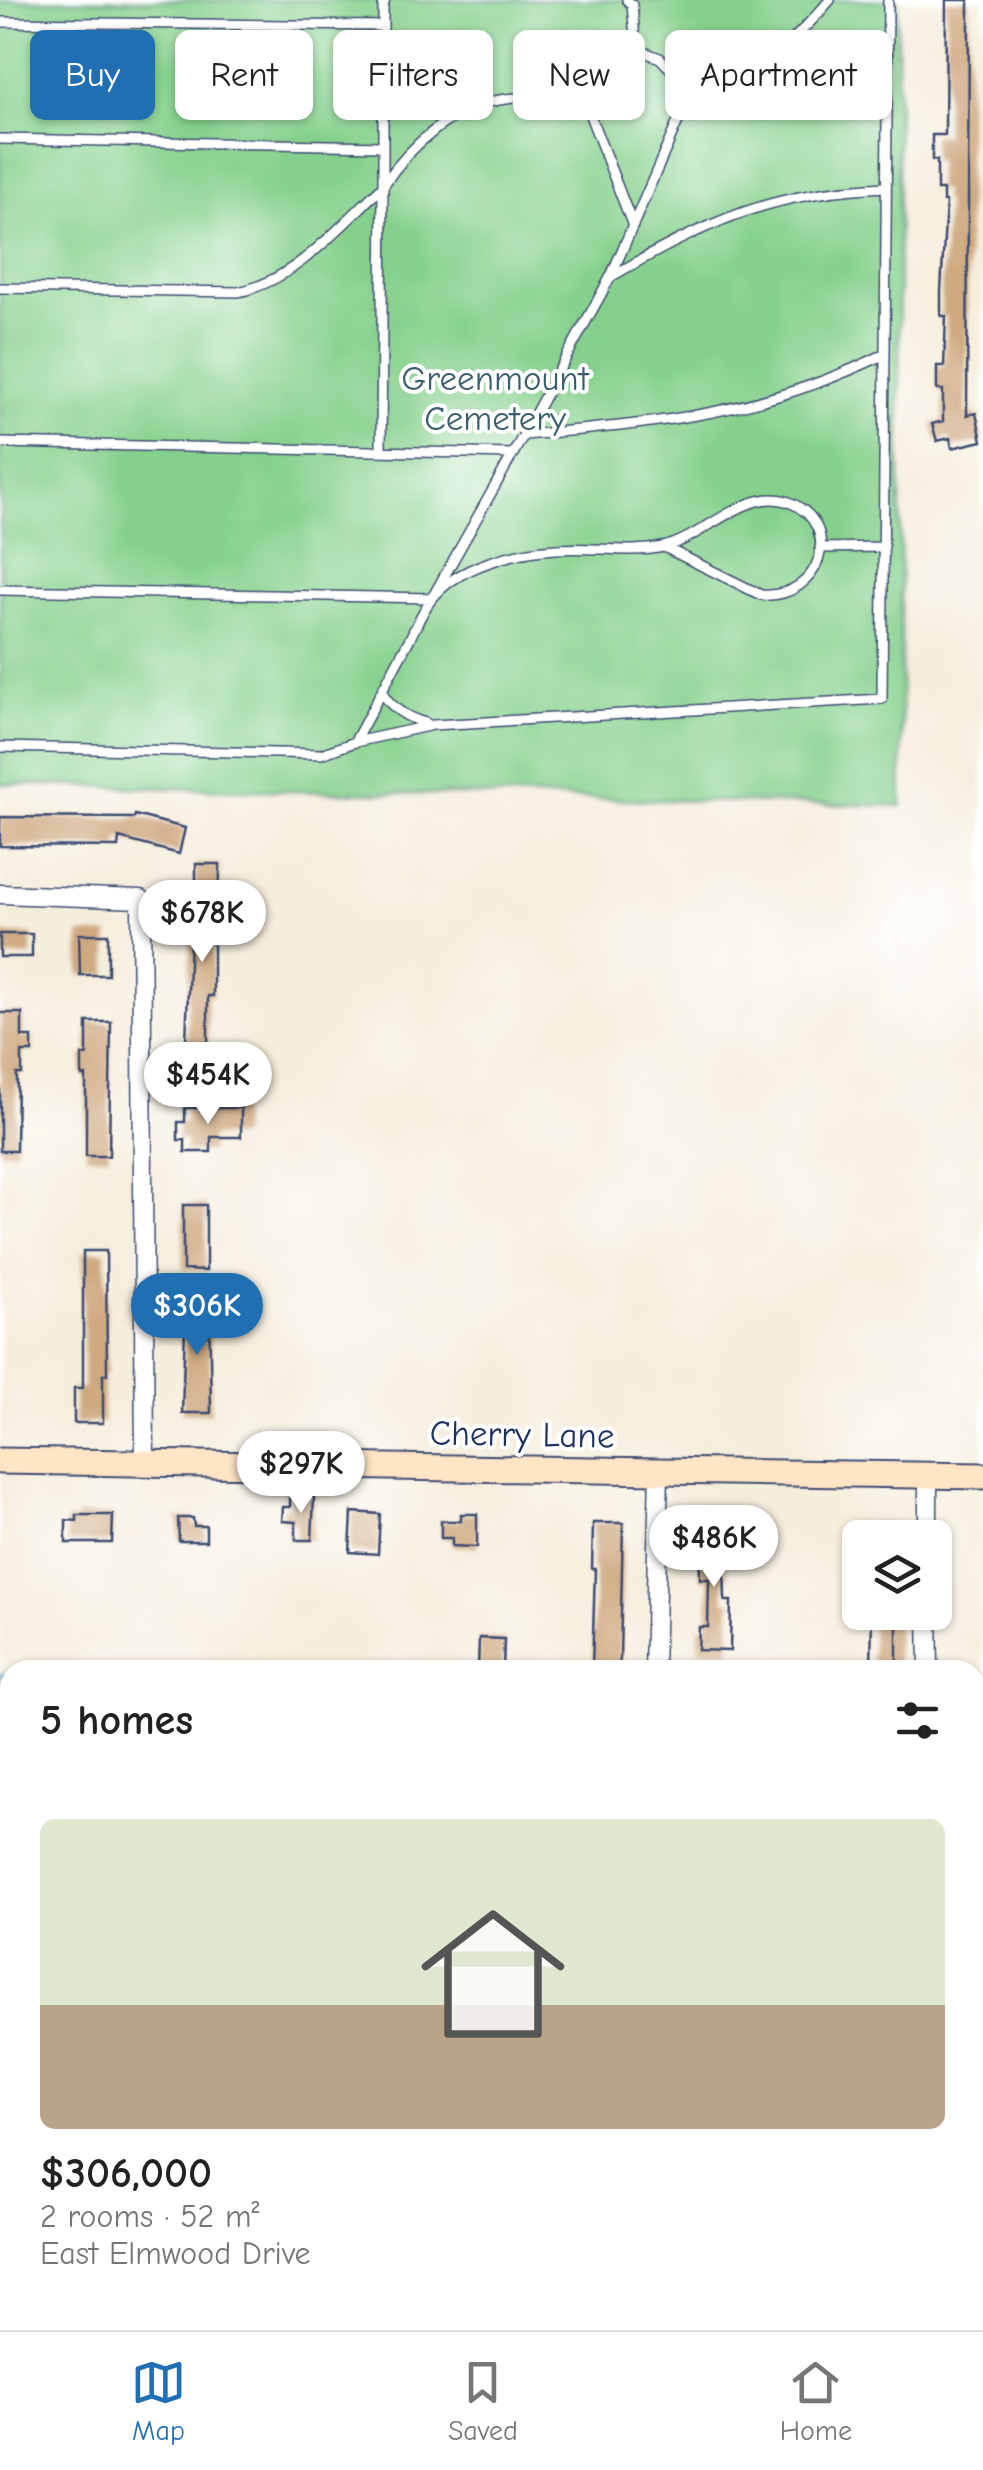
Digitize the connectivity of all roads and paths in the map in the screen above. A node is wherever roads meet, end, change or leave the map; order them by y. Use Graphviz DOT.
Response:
graph roads {
  1 [pos="386,0"];
  2 [pos="628,0"];
  3 [pos="830,0"];
  4 [pos="888,0"];
  5 [pos="0,22"];
  6 [pos="383,26"];
  7 [pos="634,30"];
  8 [pos="801,30"];
  9 [pos="513,98"];
  10 [pos="592,120"];
  11 [pos="678,120"];
  12 [pos="0,139"];
  13 [pos="382,146"];
  14 [pos="382,186"];
  15 [pos="886,187"];
  16 [pos="633,226"];
  17 [pos="610,276"];
  18 [pos="0,288"];
  19 [pos="885,354"];
  20 [pos="524,435"];
  21 [pos="0,443"];
  22 [pos="381,450"];
  23 [pos="513,454"];
  24 [pos="664,547"];
  25 [pos="884,547"];
  26 [pos="820,548"];
  27 [pos="0,590"];
  28 [pos="432,598"];
  29 [pos="382,692"];
  30 [pos="433,726"];
  31 [pos="355,742"];
  32 [pos="0,747"];
  33 [pos="0,894"];
  34 [pos="0,1461"];
  35 [pos="145,1462"];
  36 [pos="659,1471"];
  37 [pos="928,1475"];
  38 [pos="983,1476"];
  39 [pos="928,1520"];
  40 [pos="928,1630"];
  41 [pos="654,1660"];
  42 [pos="929,1660"];
  1 -- 6 [label="lane"];
  2 -- 7 [label="lane"];
  3 -- 8 [label="lane"];
  4 -- 15 [label="lane"];
  5 -- 6 [label="lane"];
  6 -- 13 [label="lane"];
  9 -- 14 [label="lane"];
  10 -- 16 [label="lane"];
  11 -- 16 [label="lane"];
  12 -- 13 [label="lane"];
  13 -- 14 [label="lane"];
  14 -- 18 [label="lane"];
  14 -- 22 [label="lane"];
  15 -- 17 [label="lane"];
  15 -- 19 [label="lane"];
  16 -- 17 [label="lane"];
  17 -- 20 [label="lane"];
  19 -- 20 [label="lane"];
  19 -- 25 [label="lane"];
  20 -- 23 [label="lane"];
  21 -- 22 [label="lane"];
  22 -- 23 [label="lane"];
  23 -- 28 [label="lane"];
  24 -- 26 [label="lane"];
  24 -- 26 [label="lane"];
  24 -- 28 [label="lane"];
  25 -- 26 [label="lane"];
  25 -- 30 [label="lane"];
  27 -- 28 [label="lane"];
  28 -- 29 [label="lane"];
  29 -- 30 [label="lane"];
  29 -- 31 [label="lane"];
  30 -- 31 [label="lane"];
  31 -- 32 [label="lane"];
  33 -- 35 [label="street"];
  34 -- 35 [label="street, Cherry Lane"];
  35 -- 36 [label="street, Cherry Lane"];
  36 -- 37 [label="street, Cherry Lane"];
  36 -- 41 [label="street"];
  37 -- 38 [label="street, Cherry Lane"];
  37 -- 39 [label="street"];
  40 -- 42 [label="street"];
}
